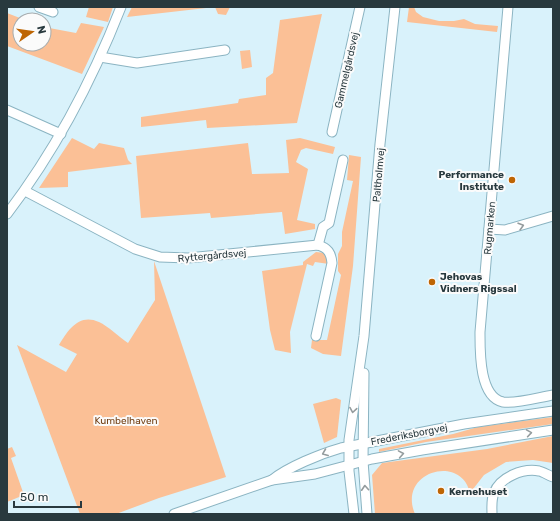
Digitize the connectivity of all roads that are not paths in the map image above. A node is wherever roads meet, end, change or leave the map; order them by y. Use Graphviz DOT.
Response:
graph roads {
  1 [pos="39,7"];
  2 [pos="121,7"];
  3 [pos="360,7"];
  4 [pos="395,7"];
  5 [pos="508,7"];
  6 [pos="53,12"];
  7 [pos="225,50"];
  8 [pos="100,57"];
  9 [pos="7,110"];
  10 [pos="332,132"];
  11 [pos="61,134"];
  12 [pos="343,160"];
  13 [pos="25,191"];
  14 [pos="7,214"];
  15 [pos="553,216"];
  16 [pos="489,229"];
  17 [pos="318,245"];
  18 [pos="316,336"];
  19 [pos="363,343"];
  20 [pos="553,395"];
  21 [pos="553,411"];
  22 [pos="553,430"];
  23 [pos="362,443"];
  24 [pos="349,446"];
  25 [pos="363,461"];
  26 [pos="349,465"];
  27 [pos="553,477"];
  28 [pos="272,480"];
  29 [pos="174,514"];
  30 [pos="354,514"];
  31 [pos="367,514"];
  32 [pos="492,514"];
  1 -- 6 [label="street"];
  2 -- 8 [label="street"];
  3 -- 10 [label="street, Gammelgårdsvej"];
  4 -- 19 [label="street, Paltholmvej"];
  5 -- 16 [label="street, Rugmarken"];
  7 -- 8 [label="street"];
  8 -- 11 [label="street"];
  9 -- 11 [label="street"];
  11 -- 13 [label="street"];
  12 -- 17 [label="street"];
  13 -- 14 [label="street"];
  13 -- 17 [label="street, Ryttergårdsvej"];
  16 -- 15 [label="street, one-way"];
  16 -- 20 [label="street, Rugmarken"];
  17 -- 18 [label="street"];
  19 -- 23 [label="street, Paltholmvej"];
  19 -- 24 [label="street, Paltholmvej, one-way"];
  21 -- 23 [label="street, Frederiksborgvej"];
  25 -- 22 [label="street, Frederiksborgvej, one-way"];
  23 -- 24 [label="street, Frederiksborgvej"];
  23 -- 25 [label="street, Paltholmvej"];
  24 -- 26 [label="street, Paltholmvej"];
  24 -- 28 [label="street, Frederiksborgvej, one-way"];
  25 -- 26 [label="street, Frederiksborgvej"];
  31 -- 25 [label="street, Paltholmvej, one-way"];
  26 -- 28 [label="street, Frederiksborgvej"];
  26 -- 30 [label="street, Paltholmvej"];
  27 -- 32 [label="street"];
  28 -- 29 [label="street, Frederiksborgvej"];
}
